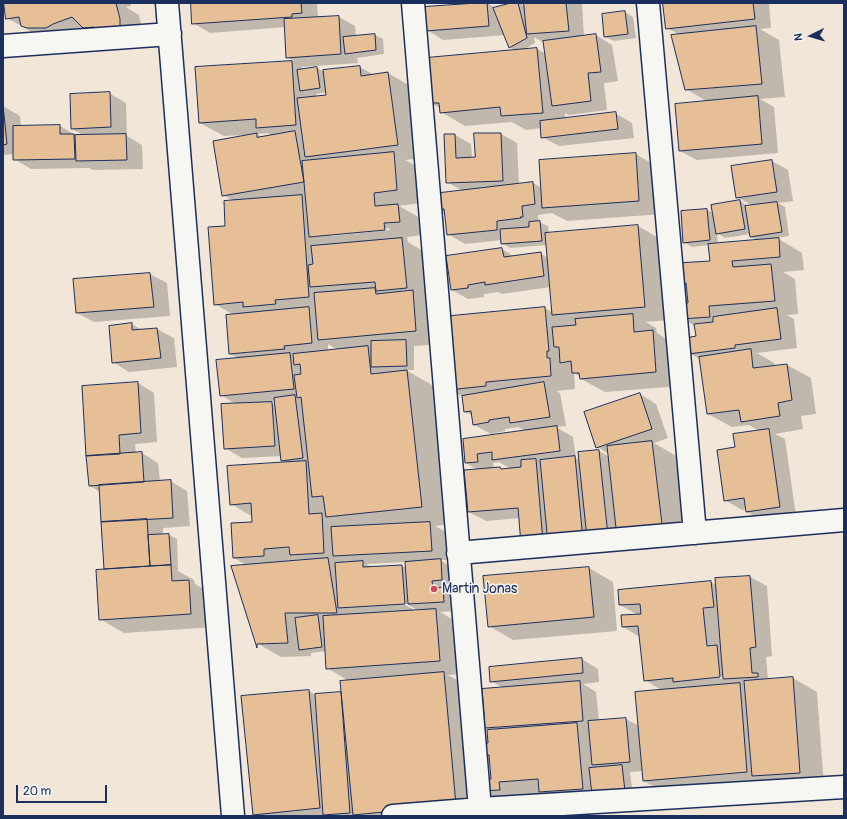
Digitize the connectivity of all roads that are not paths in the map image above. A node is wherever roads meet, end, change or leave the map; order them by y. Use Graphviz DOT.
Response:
graph roads {
  1 [pos="167,3"];
  2 [pos="413,3"];
  3 [pos="648,3"];
  4 [pos="170,34"];
  5 [pos="3,46"];
  6 [pos="844,520"];
  7 [pos="695,533"];
  8 [pos="458,553"];
  9 [pos="844,787"];
  10 [pos="480,809"];
  11 [pos="233,816"];
  12 [pos="392,816"];
  1 -- 4 [label="street"];
  2 -- 8 [label="street"];
  3 -- 7 [label="street"];
  4 -- 5 [label="street"];
  4 -- 11 [label="street"];
  6 -- 7 [label="street"];
  7 -- 8 [label="street"];
  8 -- 10 [label="street"];
  9 -- 10 [label="street"];
  10 -- 12 [label="street"];
}
